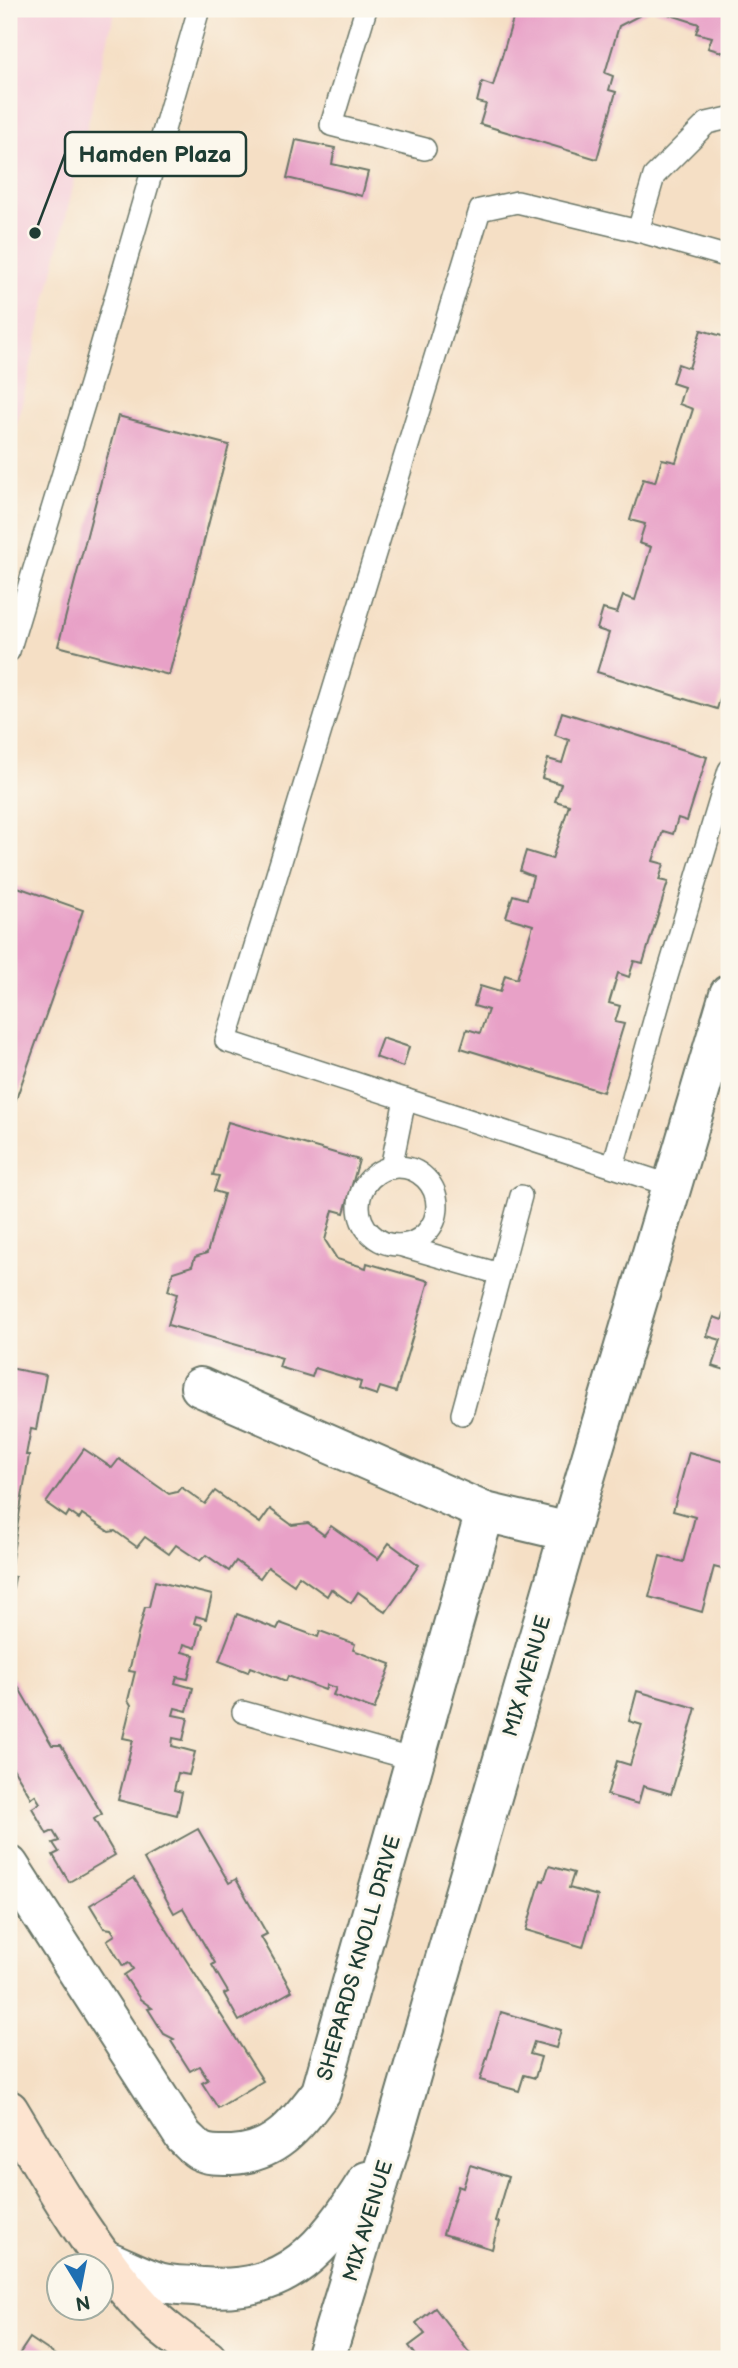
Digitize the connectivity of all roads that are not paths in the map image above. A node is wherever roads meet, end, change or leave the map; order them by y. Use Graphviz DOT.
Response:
graph roads {
  1 [pos="199,9"];
  2 [pos="366,9"];
  3 [pos="729,118"];
  4 [pos="425,149"];
  5 [pos="638,231"];
  6 [pos="729,257"];
  7 [pos="9,651"];
  8 [pos="729,769"];
  9 [pos="729,993"];
  10 [pos="405,1099"];
  11 [pos="613,1166"];
  12 [pos="391,1168"];
  13 [pos="672,1186"];
  14 [pos="521,1196"];
  15 [pos="399,1245"];
  16 [pos="500,1274"];
  17 [pos="200,1387"];
  18 [pos="462,1414"];
  19 [pos="485,1512"];
  20 [pos="569,1532"];
  21 [pos="243,1712"];
  22 [pos="415,1760"];
  23 [pos="9,1865"];
  24 [pos="9,2110"];
  25 [pos="392,2141"];
  26 [pos="99,2252"];
  27 [pos="116,2264"];
  28 [pos="116,2274"];
  29 [pos="207,2359"];
  30 [pos="325,2359"];
  1 -- 7 [label="lane"];
  2 -- 4 [label="lane"];
  3 -- 5 [label="lane"];
  5 -- 6 [label="lane"];
  5 -- 10 [label="lane"];
  8 -- 11 [label="lane"];
  9 -- 13 [label="street, MIX AVENUE"];
  10 -- 11 [label="lane"];
  10 -- 12 [label="lane"];
  11 -- 13 [label="lane"];
  12 -- 15 [label="lane"];
  12 -- 15 [label="lane"];
  13 -- 20 [label="street, MIX AVENUE"];
  14 -- 16 [label="lane"];
  15 -- 16 [label="lane"];
  16 -- 18 [label="lane"];
  17 -- 19 [label="street"];
  19 -- 20 [label="street"];
  19 -- 22 [label="street, SHEPARDS KNOLL DRIVE"];
  20 -- 25 [label="street, MIX AVENUE"];
  21 -- 22 [label="lane"];
  22 -- 23 [label="street, SHEPARDS KNOLL DRIVE"];
  24 -- 26 [label="main road"];
  25 -- 27 [label="street"];
  25 -- 30 [label="street, MIX AVENUE"];
  28 -- 29 [label="main road"];
}
